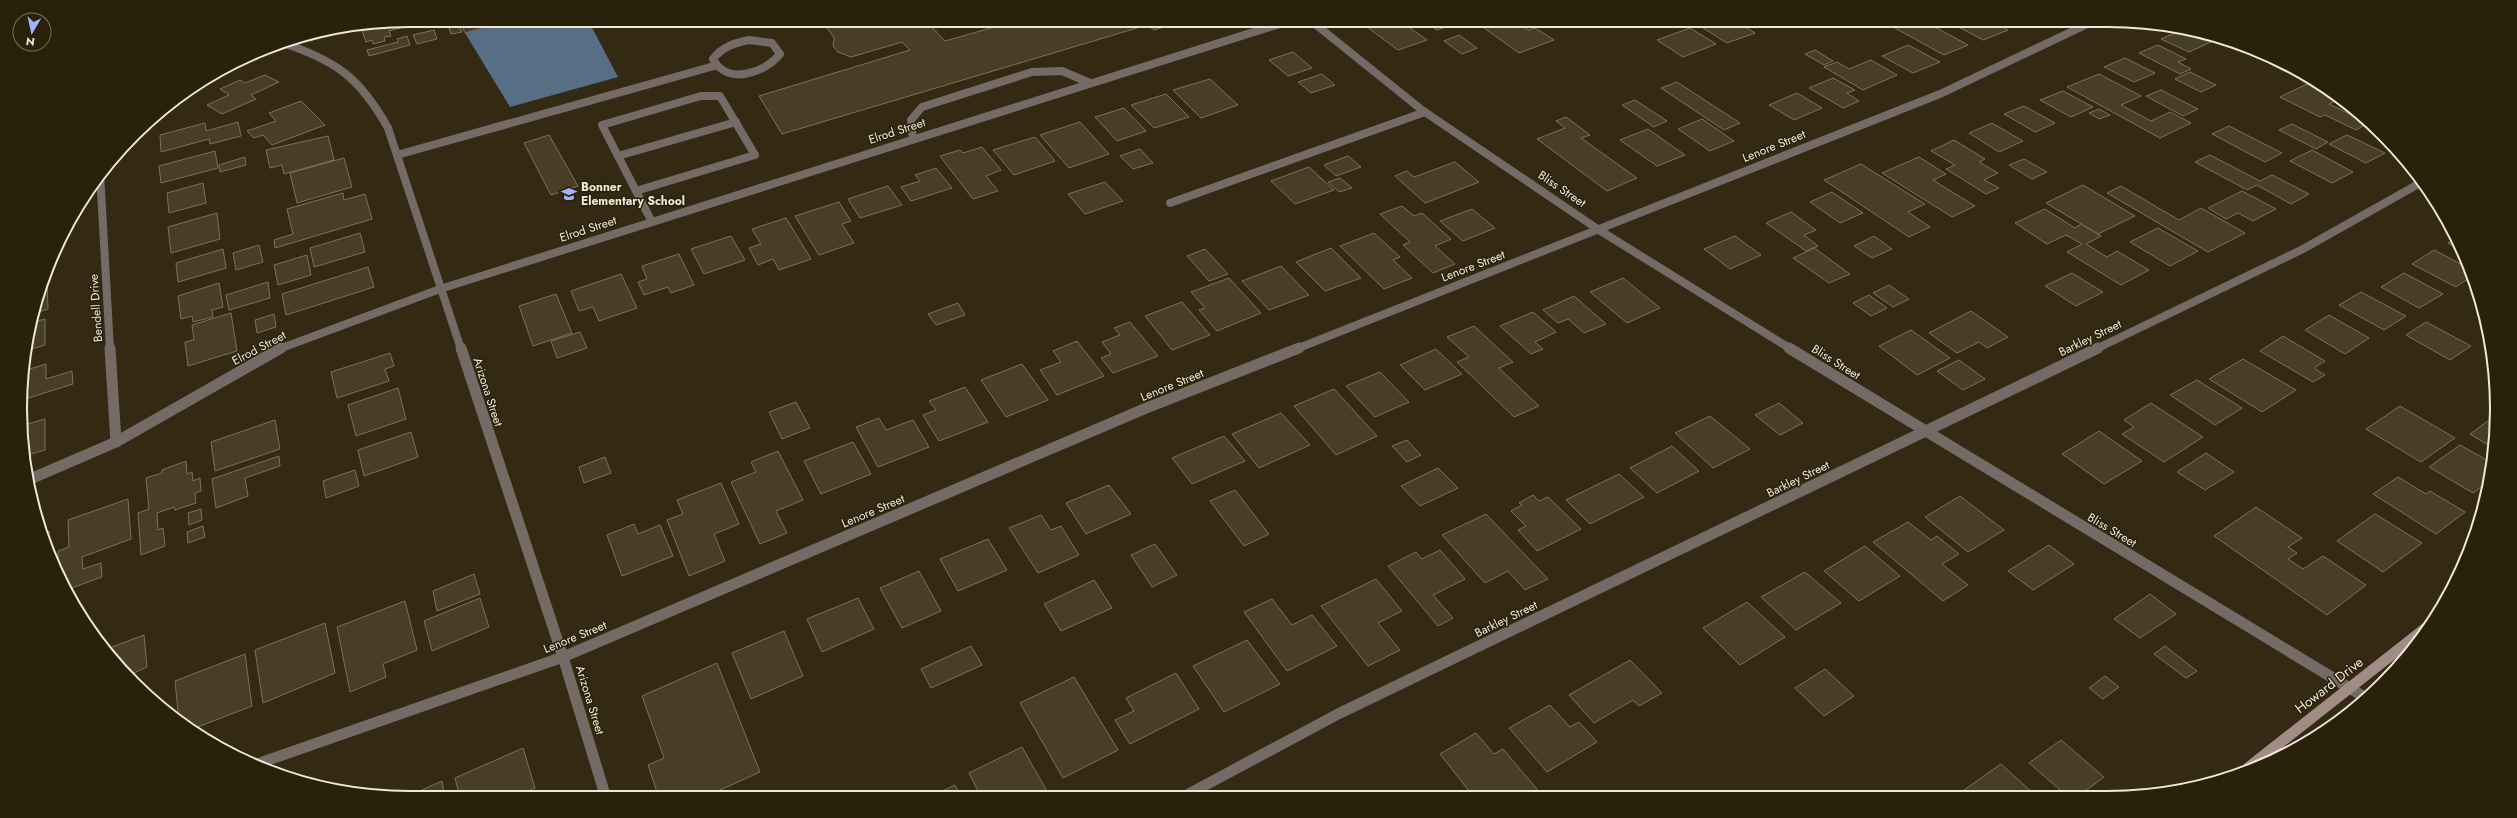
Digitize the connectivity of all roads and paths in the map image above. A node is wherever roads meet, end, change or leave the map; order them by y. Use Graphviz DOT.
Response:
graph roads {
  1 [pos="1270,27"];
  2 [pos="1319,27"];
  3 [pos="2081,27"];
  4 [pos="291,46"];
  5 [pos="714,66"];
  6 [pos="1090,83"];
  7 [pos="1425,112"];
  8 [pos="736,122"];
  9 [pos="913,139"];
  10 [pos="397,156"];
  11 [pos="618,156"];
  12 [pos="101,184"];
  13 [pos="2417,185"];
  14 [pos="636,192"];
  15 [pos="1170,203"];
  16 [pos="652,222"];
  17 [pos="1599,230"];
  18 [pos="440,289"];
  19 [pos="1925,432"];
  20 [pos="116,442"];
  21 [pos="33,478"];
  22 [pos="2416,635"];
  23 [pos="563,657"];
  24 [pos="2350,688"];
  25 [pos="2361,695"];
  26 [pos="2257,761"];
  27 [pos="263,762"];
  28 [pos="604,791"];
  29 [pos="1192,791"];
  1 -- 6 [label="street, Elrod Street"];
  2 -- 7 [label="street, Bliss Street"];
  3 -- 17 [label="street, Lenore Street"];
  4 -- 10 [label="street, Arizona Street"];
  5 -- 5 [label="street"];
  5 -- 10 [label="street"];
  6 -- 9 [label="street, Elrod Street"];
  6 -- 9 [label="street"];
  7 -- 15 [label="street"];
  7 -- 17 [label="street, Bliss Street"];
  8 -- 11 [label="street"];
  8 -- 11 [label="street"];
  8 -- 14 [label="street"];
  9 -- 16 [label="street, Elrod Street"];
  10 -- 18 [label="street, Arizona Street"];
  11 -- 14 [label="street"];
  12 -- 20 [label="street, Bendell Drive"];
  13 -- 19 [label="street, Barkley Street"];
  14 -- 16 [label="street"];
  16 -- 18 [label="street, Elrod Street"];
  17 -- 19 [label="street, Bliss Street"];
  17 -- 23 [label="street, Lenore Street"];
  18 -- 20 [label="street, Elrod Street"];
  18 -- 23 [label="street, Arizona Street"];
  19 -- 24 [label="street, Bliss Street"];
  19 -- 29 [label="street, Barkley Street"];
  20 -- 21 [label="street, Elrod Street"];
  22 -- 24 [label="main road, Howard Drive"];
  23 -- 27 [label="street, Lenore Street"];
  23 -- 28 [label="street, Arizona Street"];
  24 -- 25 [label="street, Bliss Street"];
  24 -- 26 [label="main road, Howard Drive"];
}
